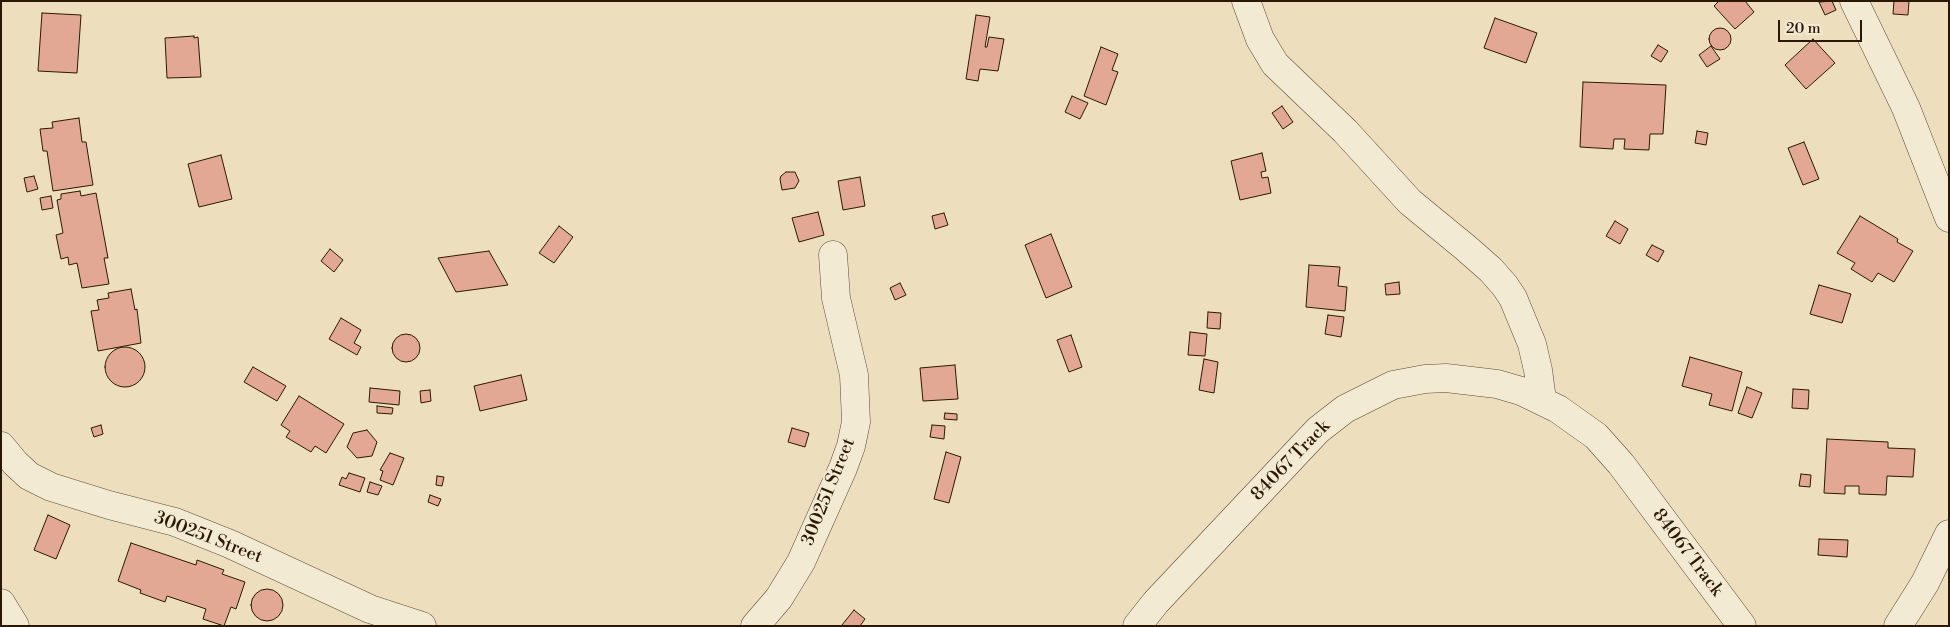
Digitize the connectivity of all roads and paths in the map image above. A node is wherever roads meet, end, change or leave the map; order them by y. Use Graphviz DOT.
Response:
graph roads {
  1 [pos="1246,1"];
  2 [pos="1854,1"];
  3 [pos="1949,218"];
  4 [pos="833,255"];
  5 [pos="1542,400"];
  6 [pos="1,446"];
  7 [pos="1949,534"];
  8 [pos="1,603"];
  9 [pos="15,626"];
  10 [pos="422,626"];
  11 [pos="755,626"];
  12 [pos="1137,626"];
  13 [pos="1742,626"];
  14 [pos="1898,626"];
  1 -- 5 [label="street"];
  2 -- 3 [label="street"];
  4 -- 11 [label="street, 300251 Street"];
  5 -- 12 [label="street, 84067 Track"];
  5 -- 13 [label="street, 84067 Track"];
  6 -- 10 [label="street, 300251 Street"];
  7 -- 14 [label="street"];
  8 -- 9 [label="street"];
}
